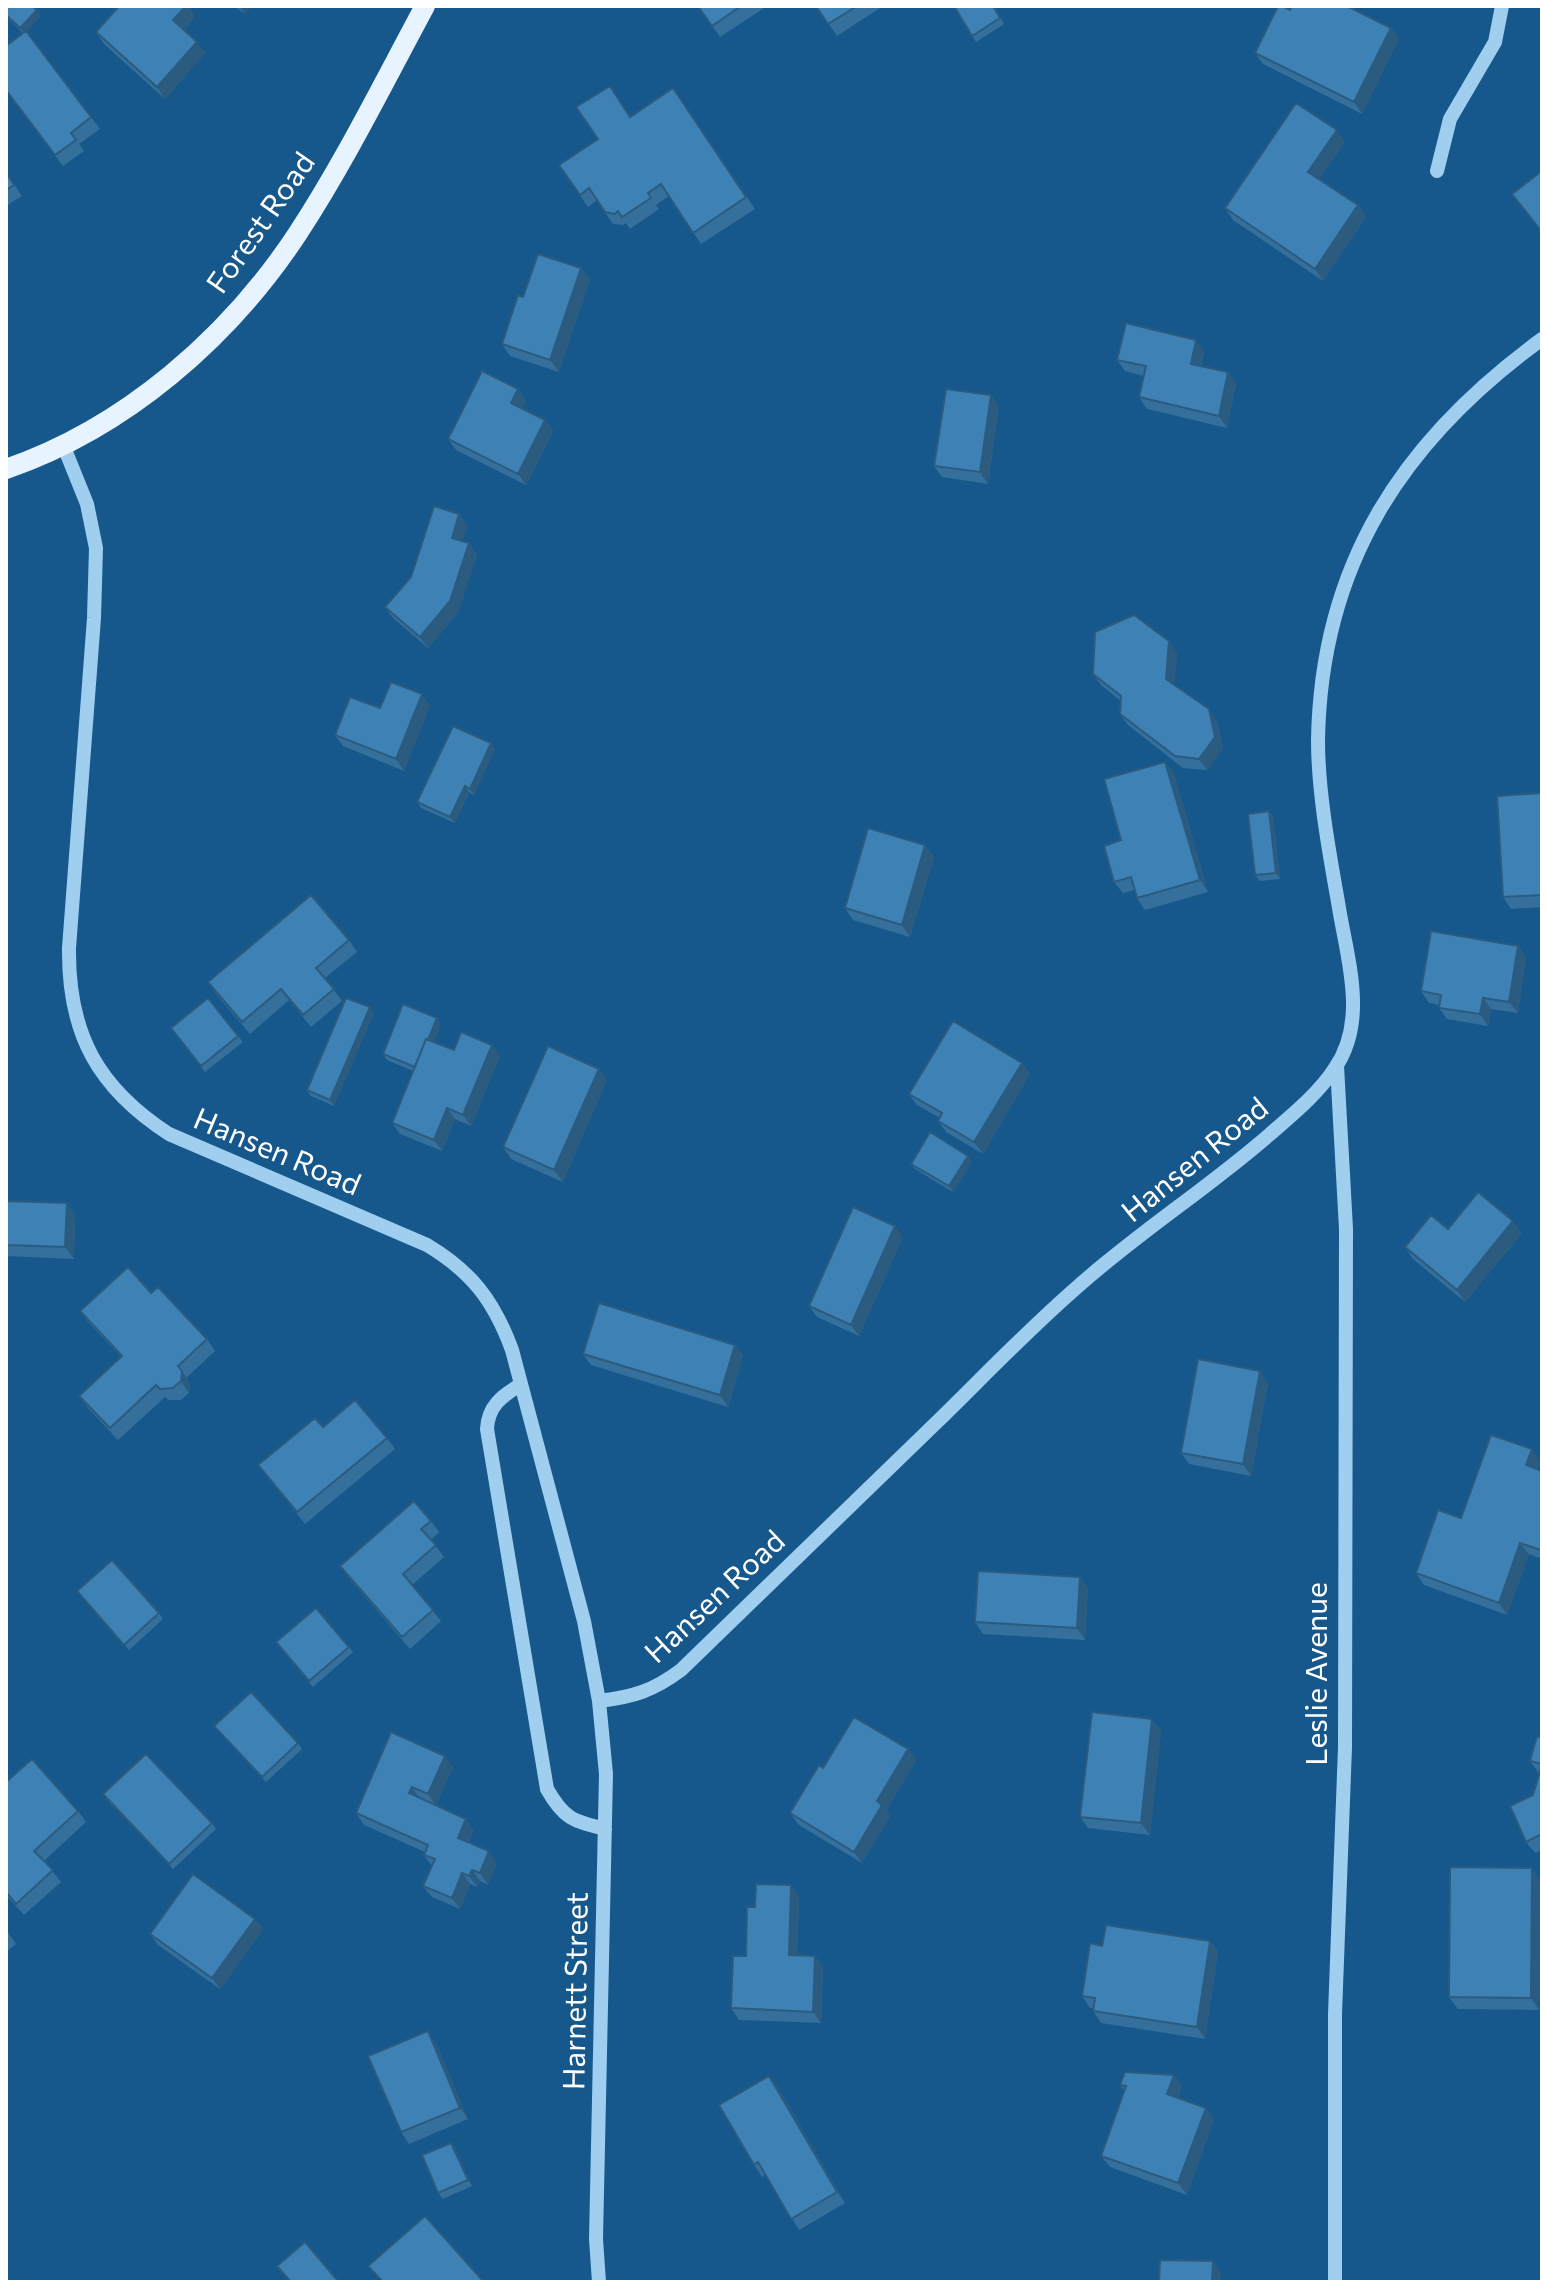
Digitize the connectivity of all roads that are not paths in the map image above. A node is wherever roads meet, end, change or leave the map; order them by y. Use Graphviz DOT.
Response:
graph roads {
  1 [pos="425,6"];
  2 [pos="1502,6"];
  3 [pos="1437,171"];
  4 [pos="1542,339"];
  5 [pos="64,447"];
  6 [pos="6,469"];
  7 [pos="1337,1066"];
  8 [pos="520,1385"];
  9 [pos="599,1701"];
  10 [pos="605,1829"];
  11 [pos="599,2282"];
  12 [pos="1335,2282"];
  1 -- 5 [label="main road, Forest Road"];
  2 -- 3 [label="street"];
  4 -- 7 [label="street, Hansen Road"];
  5 -- 6 [label="main road, Forest Road"];
  5 -- 8 [label="street, Hansen Road"];
  7 -- 9 [label="street, Hansen Road"];
  7 -- 12 [label="street, Leslie Avenue"];
  8 -- 9 [label="street, Hansen Road"];
  8 -- 10 [label="street"];
  9 -- 10 [label="street, Harnett Street"];
  10 -- 11 [label="street, Harnett Street"];
}
